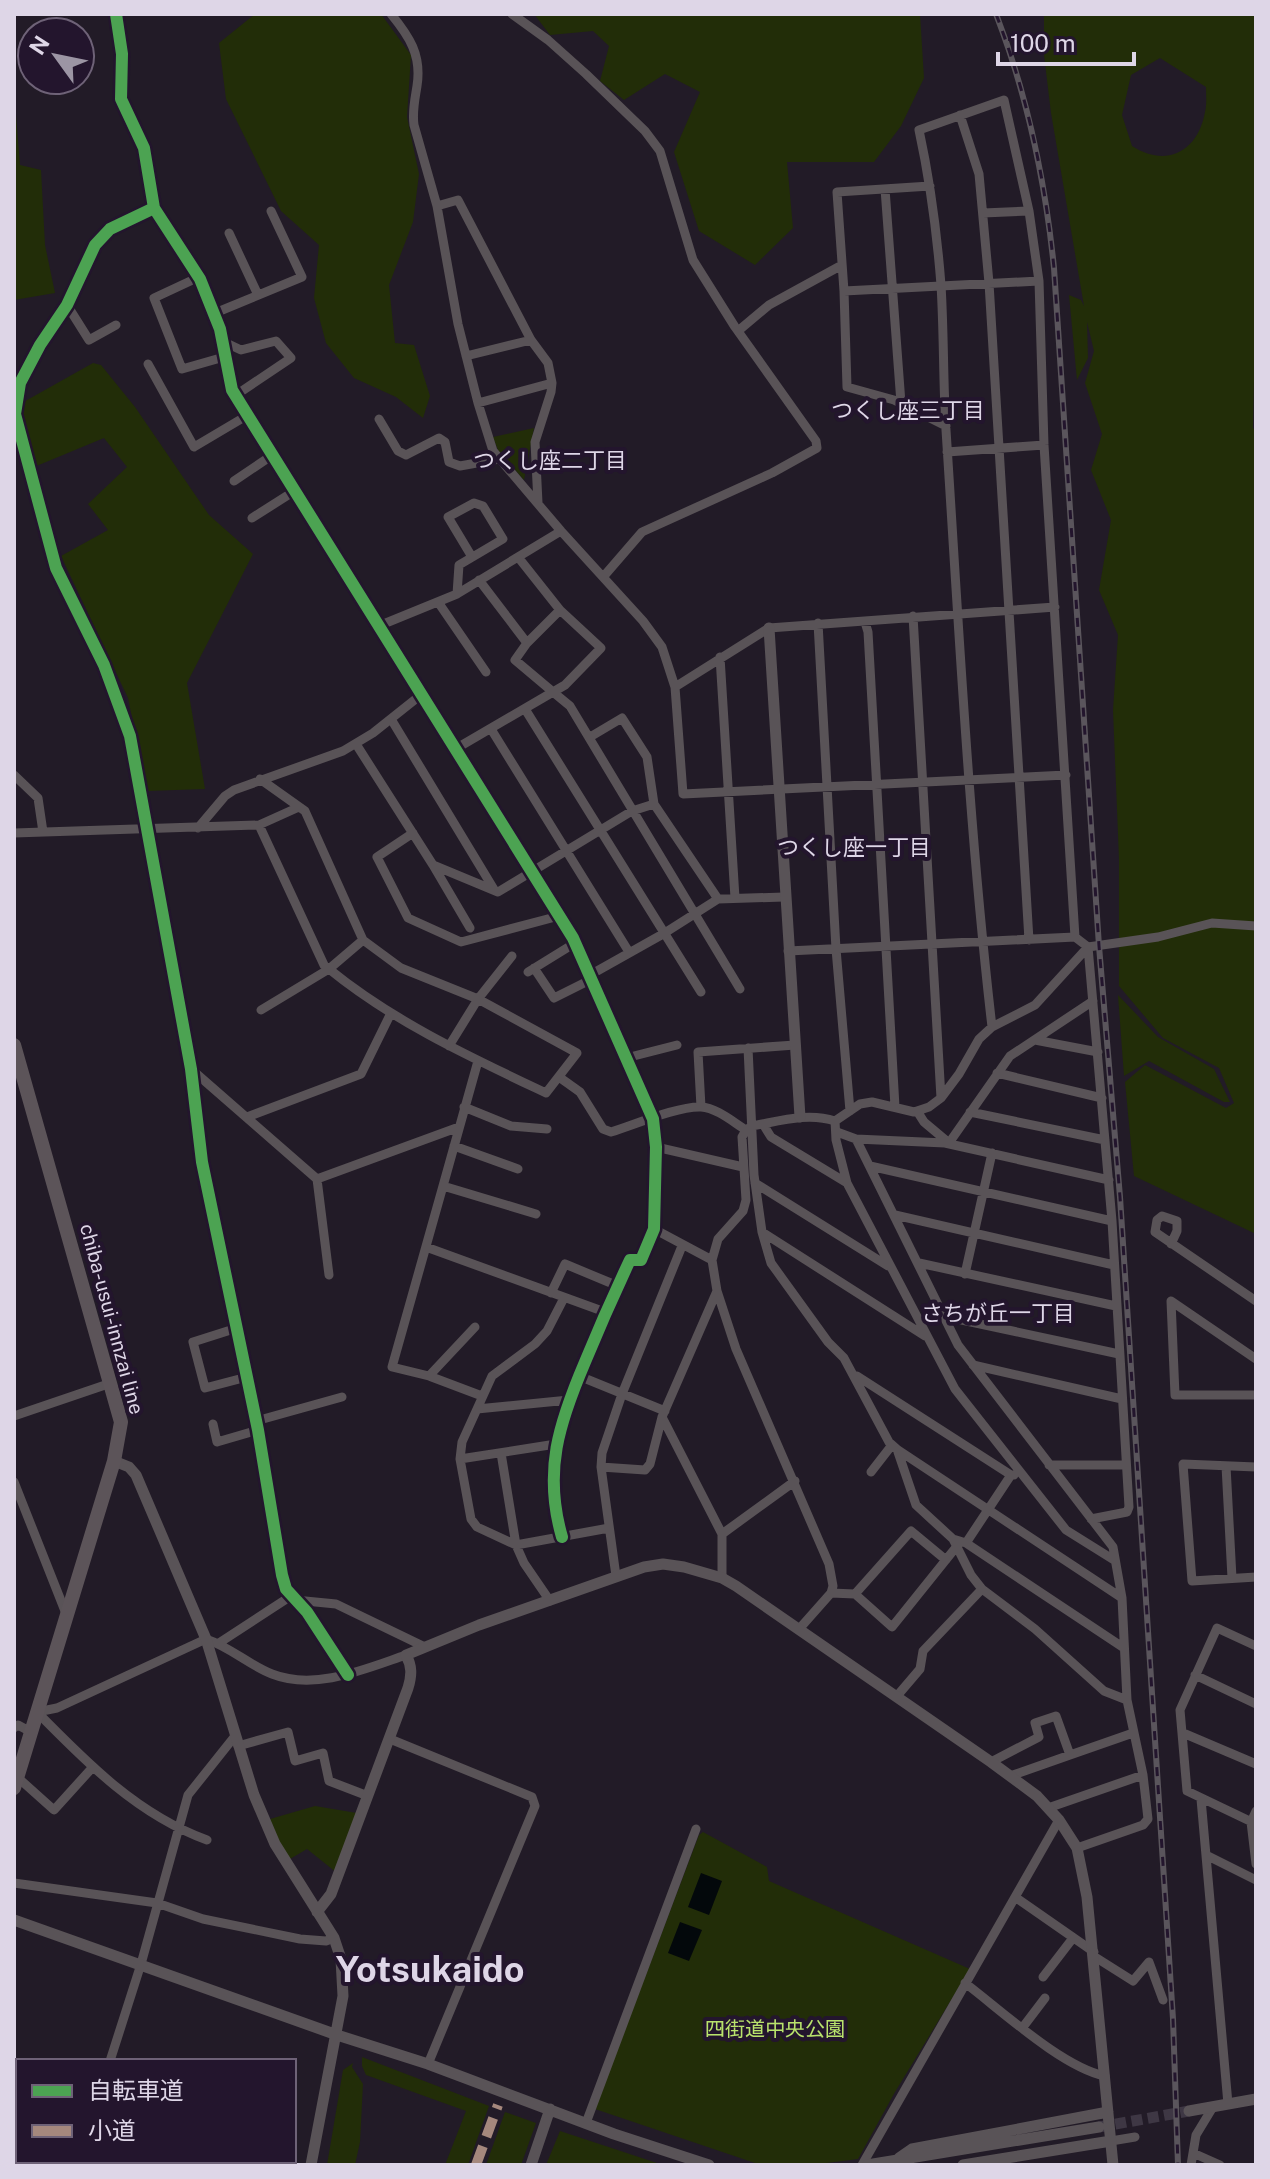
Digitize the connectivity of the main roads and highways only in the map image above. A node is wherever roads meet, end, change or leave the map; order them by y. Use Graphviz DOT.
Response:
graph roads {
  1 [pos="14,1045"];
  2 [pos="19,1084"];
  3 [pos="15,1779"];
  1 -- 2 [label="main road, chiba-usui-innzai line"];
  2 -- 3 [label="main road, chiba-usui-innzai line"];
}
